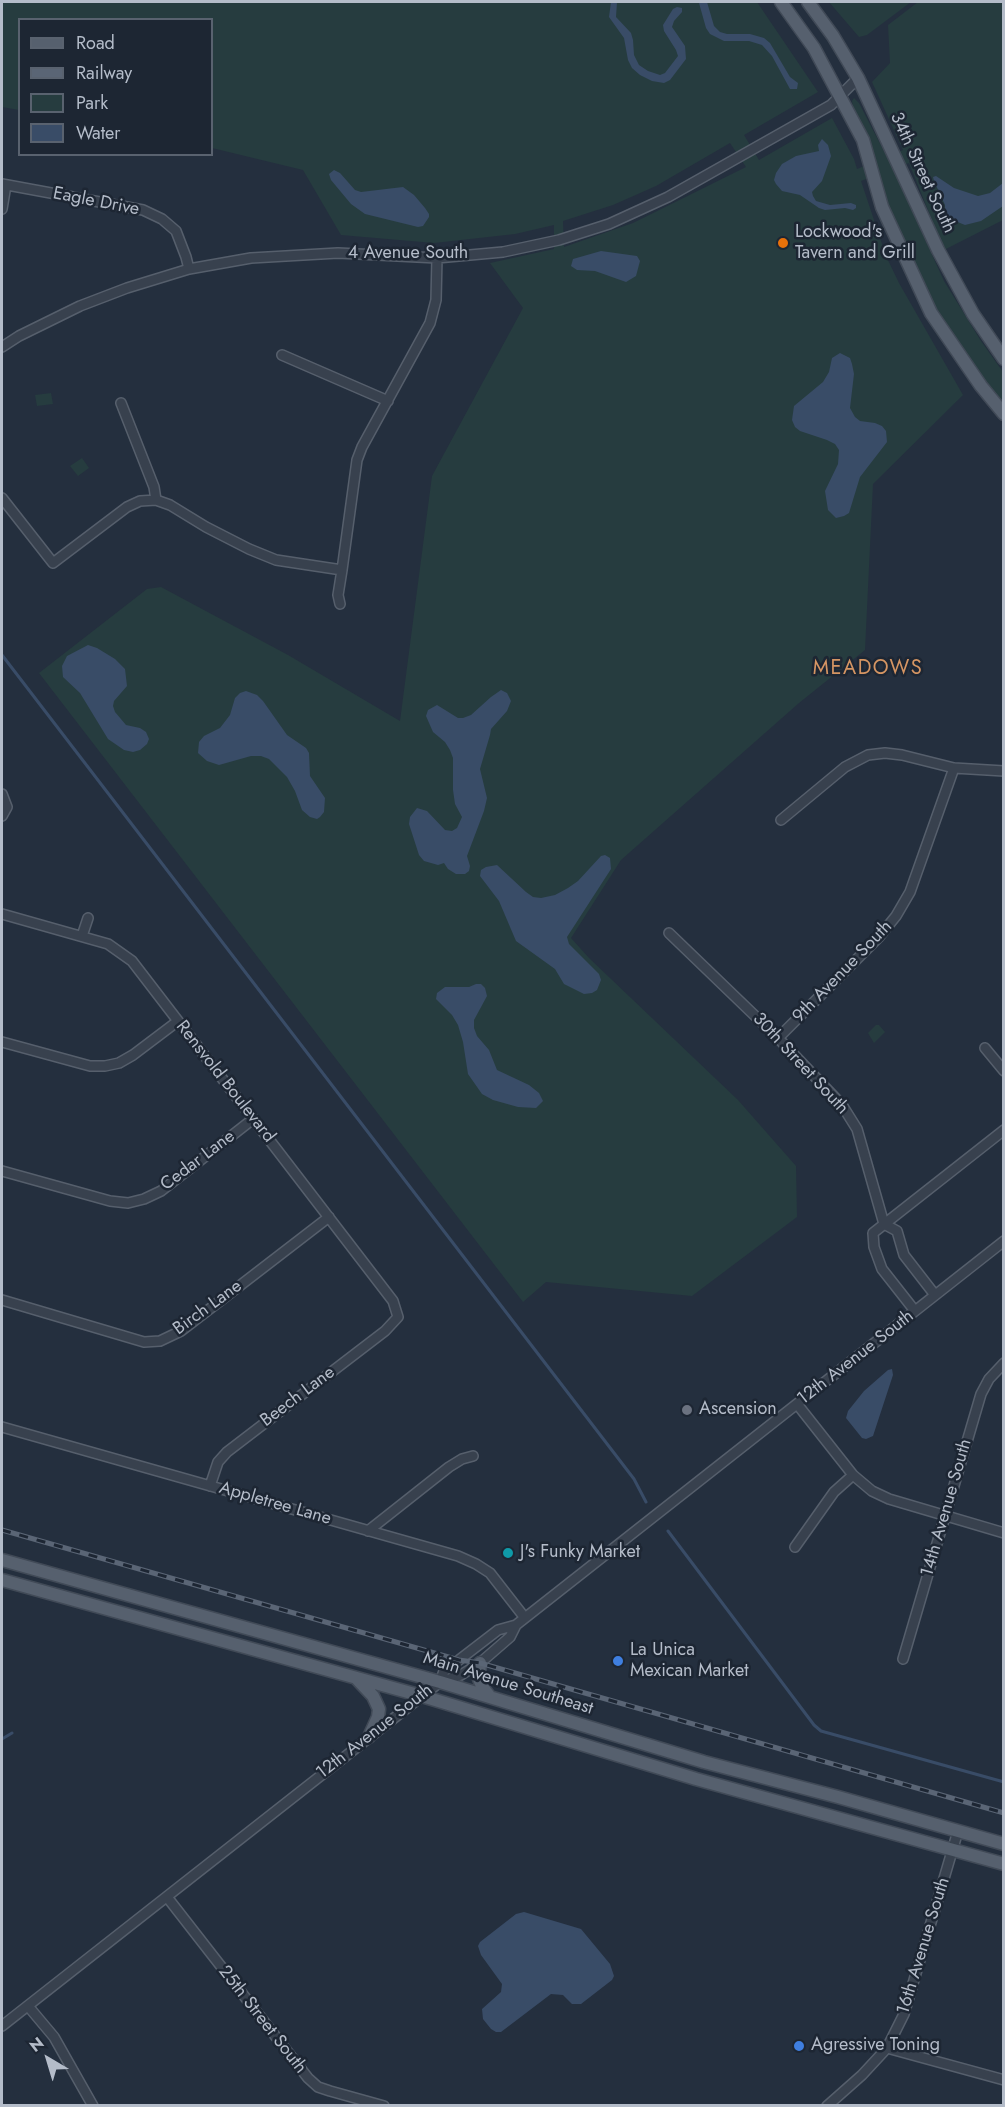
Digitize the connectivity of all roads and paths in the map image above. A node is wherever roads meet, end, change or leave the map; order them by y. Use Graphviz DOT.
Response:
graph roads {
  1 [pos="781,2"];
  2 [pos="808,2"];
  3 [pos="858,78"];
  4 [pos="840,96"];
  5 [pos="4,184"];
  6 [pos="2,209"];
  7 [pos="437,258"];
  8 [pos="189,269"];
  9 [pos="2,347"];
  10 [pos="282,355"];
  11 [pos="1004,359"];
  12 [pos="388,400"];
  13 [pos="121,404"];
  14 [pos="1004,414"];
  15 [pos="2,498"];
  16 [pos="156,500"];
  17 [pos="342,570"];
  18 [pos="340,604"];
  19 [pos="954,768"];
  20 [pos="1004,771"];
  21 [pos="2,794"];
  22 [pos="2,816"];
  23 [pos="781,820"];
  24 [pos="2,914"];
  25 [pos="88,918"];
  26 [pos="669,933"];
  27 [pos="82,936"];
  28 [pos="178,1021"];
  29 [pos="778,1038"];
  30 [pos="2,1042"];
  31 [pos="985,1048"];
  32 [pos="1004,1071"];
  33 [pos="253,1119"];
  34 [pos="1004,1130"];
  35 [pos="2,1171"];
  36 [pos="329,1217"];
  37 [pos="884,1224"];
  38 [pos="1004,1241"];
  39 [pos="934,1295"];
  40 [pos="2,1300"];
  41 [pos="915,1311"];
  42 [pos="398,1317"];
  43 [pos="1004,1364"];
  44 [pos="797,1404"];
  45 [pos="2,1427"];
  46 [pos="473,1456"];
  47 [pos="853,1474"];
  48 [pos="210,1486"];
  49 [pos="945,1516"];
  50 [pos="368,1531"];
  51 [pos="1004,1533"];
  52 [pos="795,1547"];
  53 [pos="2,1560"];
  54 [pos="2,1580"];
  55 [pos="525,1618"];
  56 [pos="516,1625"];
  57 [pos="903,1659"];
  58 [pos="480,1663"];
  59 [pos="355,1677"];
  60 [pos="440,1682"];
  61 [pos="422,1696"];
  62 [pos="491,1697"];
  63 [pos="369,1737"];
  64 [pos="958,1831"];
  65 [pos="1004,1844"];
  66 [pos="953,1850"];
  67 [pos="1004,1864"];
  68 [pos="167,1897"];
  69 [pos="28,2006"];
  70 [pos="2,2026"];
  71 [pos="887,2048"];
  72 [pos="1004,2080"];
  73 [pos="93,2106"];
  74 [pos="384,2106"];
  75 [pos="827,2106"];
  1 -- 4 [label="main road"];
  2 -- 3 [label="main road, 34th Street South"];
  3 -- 4 [label="street, 4 Avenue South"];
  3 -- 11 [label="main road, 34th Street South"];
  4 -- 7 [label="street, 4 Avenue South"];
  4 -- 14 [label="main road"];
  5 -- 6 [label="street, Eagle Drive"];
  5 -- 8 [label="street, Eagle Drive"];
  7 -- 8 [label="street, 4 Avenue South"];
  7 -- 12 [label="street"];
  8 -- 9 [label="street, 4 Avenue South"];
  10 -- 12 [label="street"];
  12 -- 17 [label="street"];
  13 -- 16 [label="street"];
  15 -- 16 [label="street"];
  16 -- 17 [label="street"];
  17 -- 18 [label="street"];
  19 -- 20 [label="street"];
  19 -- 23 [label="street"];
  19 -- 29 [label="street, 9th Avenue South"];
  21 -- 22 [label="street"];
  24 -- 27 [label="street, Rensvold Boulevard"];
  25 -- 27 [label="street"];
  26 -- 29 [label="street, 30th Street South"];
  27 -- 28 [label="street, Rensvold Boulevard"];
  28 -- 30 [label="street"];
  28 -- 33 [label="street, Rensvold Boulevard"];
  29 -- 37 [label="street, 30th Street South"];
  31 -- 32 [label="street"];
  33 -- 35 [label="street, Cedar Lane"];
  33 -- 36 [label="street, Rensvold Boulevard"];
  34 -- 37 [label="street"];
  36 -- 40 [label="street, Birch Lane"];
  36 -- 42 [label="street, Rensvold Boulevard"];
  37 -- 39 [label="street, 30th Street South"];
  37 -- 41 [label="street"];
  38 -- 39 [label="street, 12th Avenue South"];
  39 -- 41 [label="street, 12th Avenue South"];
  41 -- 44 [label="street, 12th Avenue South"];
  42 -- 48 [label="street, Beech Lane"];
  43 -- 49 [label="street, 14th Avenue South"];
  44 -- 47 [label="street"];
  44 -- 55 [label="street, 12th Avenue South"];
  45 -- 48 [label="street, Appletree Lane"];
  46 -- 50 [label="street"];
  47 -- 49 [label="street"];
  47 -- 52 [label="street"];
  48 -- 50 [label="street, Appletree Lane"];
  49 -- 51 [label="street"];
  49 -- 57 [label="street, 14th Avenue South"];
  50 -- 55 [label="street, Appletree Lane"];
  53 -- 60 [label="main road, Main Avenue Southeast"];
  54 -- 59 [label="main road, Main Avenue Southeast"];
  55 -- 56 [label="street, 12th Avenue South"];
  56 -- 58 [label="street"];
  56 -- 60 [label="street, 12th Avenue South"];
  58 -- 60 [label="street"];
  58 -- 62 [label="main road"];
  59 -- 61 [label="main road, Main Avenue Southeast"];
  59 -- 63 [label="main road"];
  60 -- 61 [label="street, 12th Avenue South"];
  60 -- 62 [label="main road, Main Avenue Southeast"];
  61 -- 63 [label="street, 12th Avenue South"];
  61 -- 66 [label="main road, Main Avenue Southeast"];
  62 -- 64 [label="main road, Main Avenue Southeast"];
  63 -- 68 [label="street, 12th Avenue South"];
  64 -- 65 [label="main road, Main Avenue Southeast"];
  64 -- 66 [label="street, 16th Avenue South"];
  66 -- 67 [label="main road, Main Avenue Southeast"];
  66 -- 71 [label="street, 16th Avenue South"];
  68 -- 69 [label="street, 12th Avenue South"];
  68 -- 74 [label="street, 25th Street South"];
  69 -- 70 [label="street, 12th Avenue South"];
  69 -- 73 [label="street"];
  71 -- 72 [label="street"];
  71 -- 75 [label="street, 16th Avenue South"];
}
